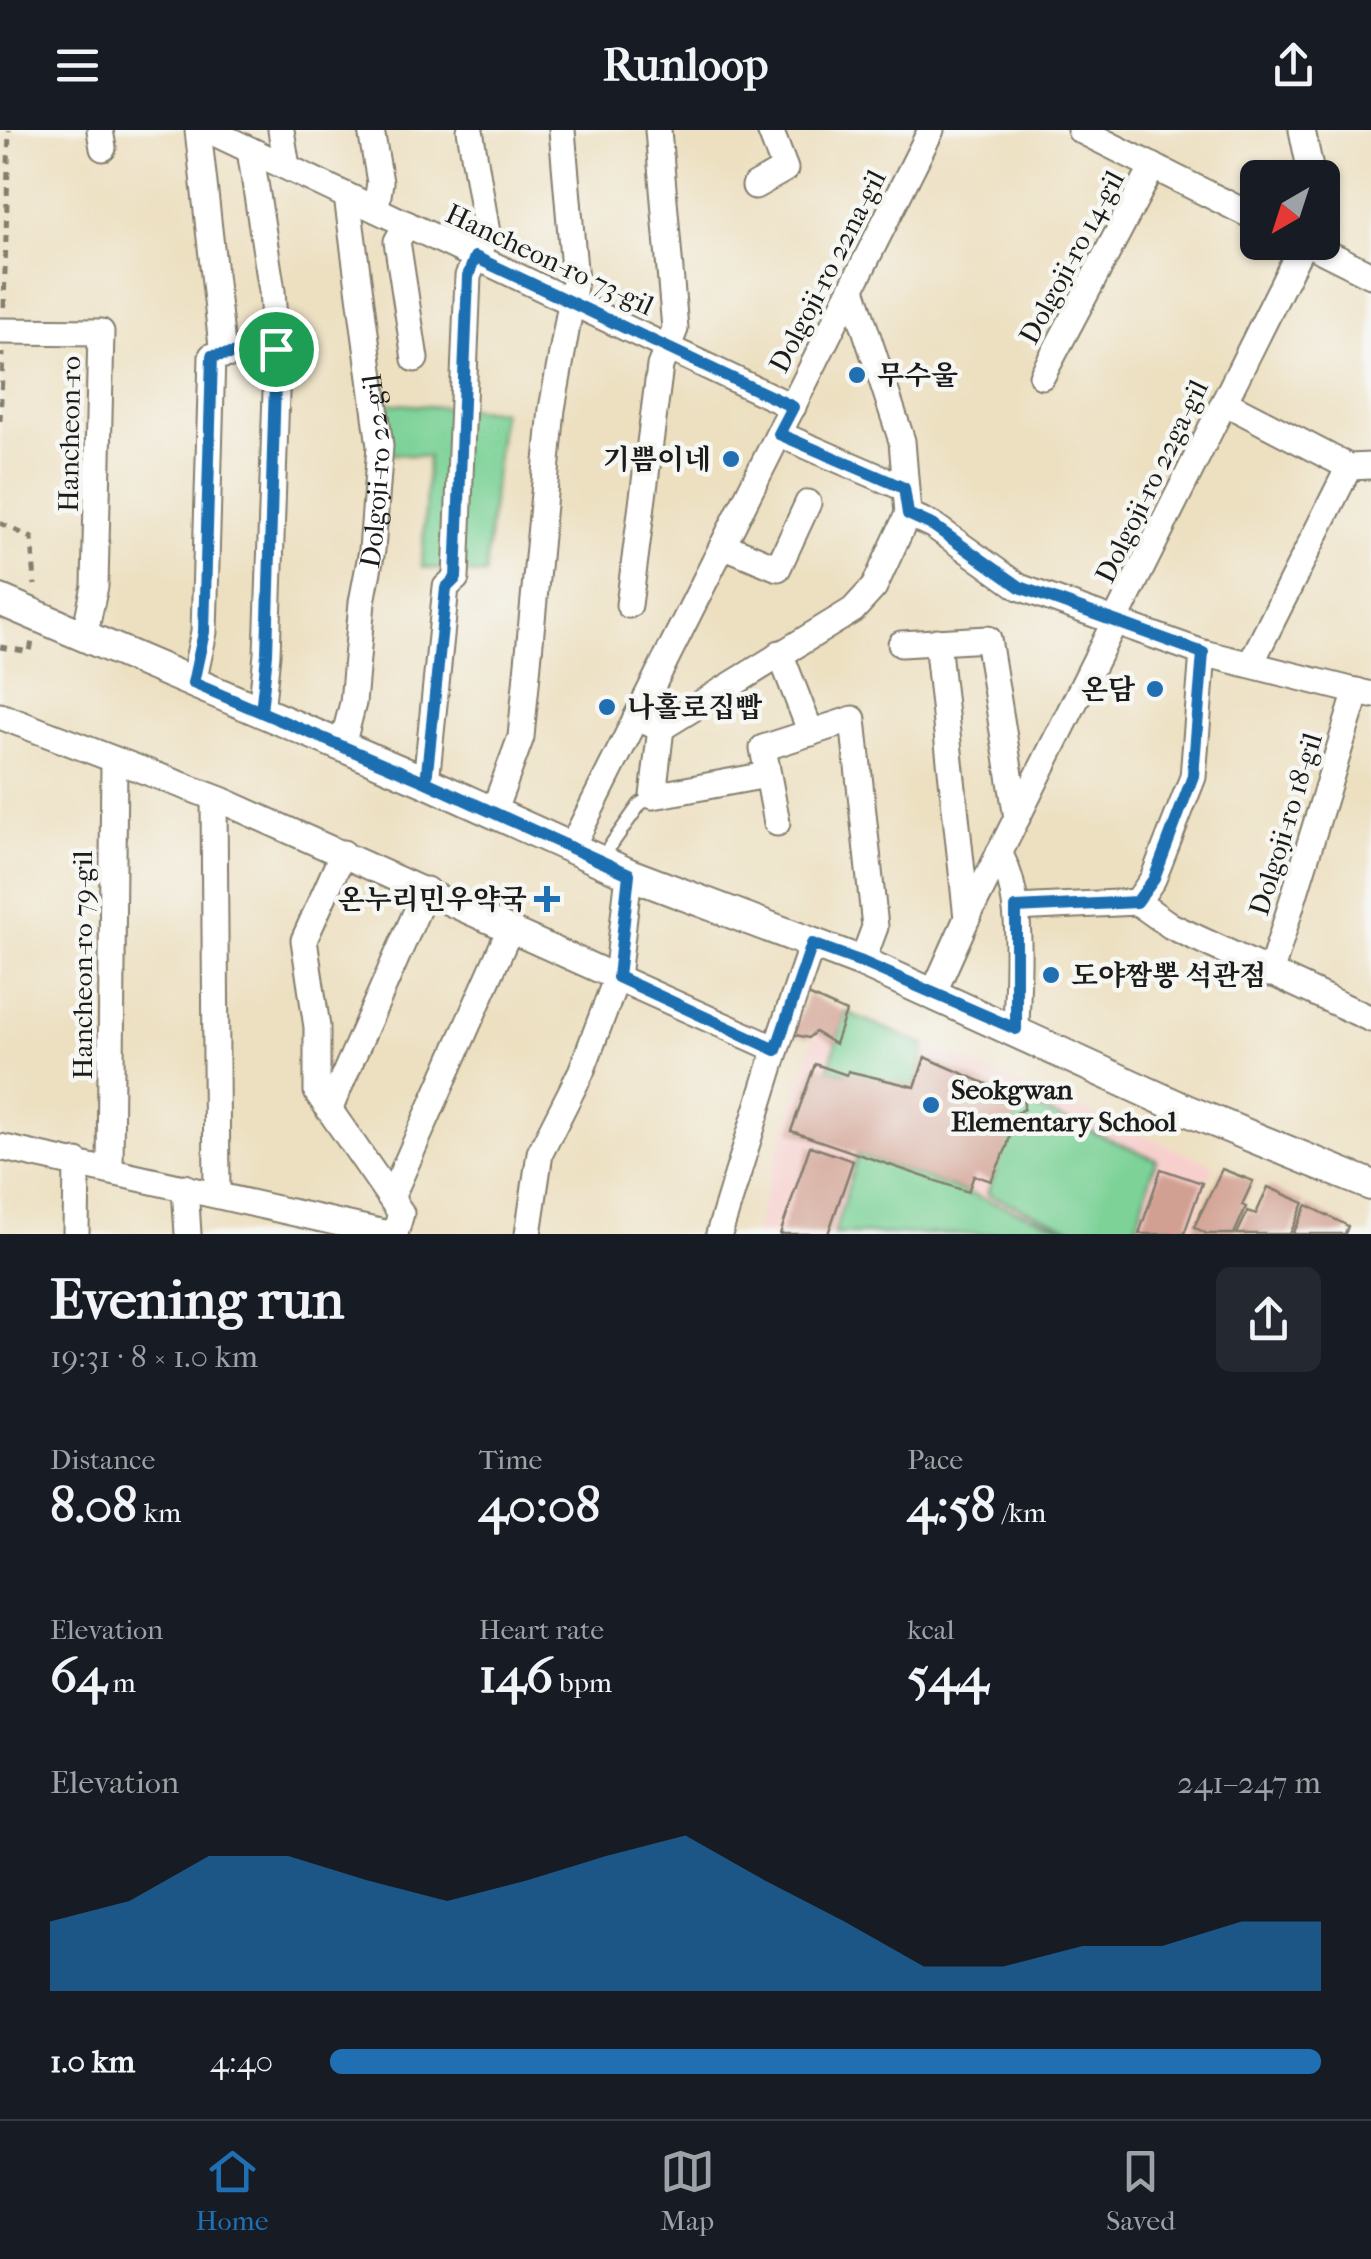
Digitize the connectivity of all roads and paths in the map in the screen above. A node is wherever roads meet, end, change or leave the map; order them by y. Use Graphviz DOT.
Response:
graph roads {
  1 [pos="9,130"];
  2 [pos="198,130"];
  3 [pos="208,130"];
  4 [pos="282,130"];
  5 [pos="371,130"];
  6 [pos="470,130"];
  7 [pos="562,130"];
  8 [pos="658,130"];
  9 [pos="770,130"];
  10 [pos="931,130"];
  11 [pos="1080,130"];
  12 [pos="1302,130"];
  13 [pos="250,150"];
  14 [pos="1308,160"];
  15 [pos="1153,166"];
  16 [pos="286,167"];
  17 [pos="755,186"];
  18 [pos="348,196"];
  19 [pos="1240,209"];
  20 [pos="376,210"];
  21 [pos="407,224"];
  22 [pos="475,257"];
  23 [pos="1295,260"];
  24 [pos="1340,260"];
  25 [pos="1371,275"];
  26 [pos="852,289"];
  27 [pos="571,302"];
  28 [pos="2,332"];
  29 [pos="668,348"];
  30 [pos="276,349"];
  31 [pos="222,355"];
  32 [pos="414,359"];
  33 [pos="1042,376"];
  34 [pos="1224,402"];
  35 [pos="793,407"];
  36 [pos="0,421"];
  37 [pos="779,434"];
  38 [pos="1360,467"];
  39 [pos="904,488"];
  40 [pos="808,503"];
  41 [pos="908,514"];
  42 [pos="723,545"];
  43 [pos="0,600"];
  44 [pos="630,606"];
  45 [pos="1115,621"];
  46 [pos="84,636"];
  47 [pos="937,641"];
  48 [pos="901,644"];
  49 [pos="780,653"];
  50 [pos="1203,653"];
  51 [pos="1251,664"];
  52 [pos="193,683"];
  53 [pos="1364,693"];
  54 [pos="261,712"];
  55 [pos="0,716"];
  56 [pos="636,718"];
  57 [pos="661,728"];
  58 [pos="810,733"];
  59 [pos="342,746"];
  60 [pos="114,760"];
  61 [pos="767,775"];
  62 [pos="426,782"];
  63 [pos="653,796"];
  64 [pos="214,798"];
  65 [pos="494,812"];
  66 [pos="1017,818"];
  67 [pos="776,823"];
  68 [pos="571,848"];
  69 [pos="342,853"];
  70 [pos="1000,853"];
  71 [pos="600,861"];
  72 [pos="629,874"];
  73 [pos="426,890"];
  74 [pos="1137,902"];
  75 [pos="1016,908"];
  76 [pos="967,918"];
  77 [pos="510,928"];
  78 [pos="812,944"];
  79 [pos="862,962"];
  80 [pos="1270,974"];
  81 [pos="618,977"];
  82 [pos="932,994"];
  83 [pos="1371,1019"];
  84 [pos="1016,1029"];
  85 [pos="776,1050"];
  86 [pos="329,1110"];
  87 [pos="0,1147"];
  88 [pos="77,1162"];
  89 [pos="110,1170"];
  90 [pos="1371,1185"];
  91 [pos="185,1187"];
  92 [pos="217,1194"];
  93 [pos="391,1198"];
  94 [pos="304,1224"];
  95 [pos="76,1234"];
  96 [pos="188,1234"];
  97 [pos="392,1234"];
  98 [pos="528,1234"];
  99 [pos="719,1234"];
  1 -- 28 [label="path"];
  2 -- 31 [label="street"];
  3 -- 13 [label="street, Hancheon-ro 73-gil"];
  4 -- 16 [label="street"];
  5 -- 20 [label="street"];
  6 -- 22 [label="street"];
  7 -- 27 [label="street"];
  8 -- 29 [label="street"];
  9 -- 17 [label="street"];
  10 -- 26 [label="street, Dolgoji-ro 22na-gil"];
  11 -- 15 [label="street, Dolgoji-ro 14-gil"];
  12 -- 14 [label="street"];
  13 -- 16 [label="street, Hancheon-ro 73-gil"];
  13 -- 30 [label="street"];
  15 -- 19 [label="street, Dolgoji-ro 14-gil"];
  15 -- 33 [label="street, Dolgoji-ro 14-gil"];
  16 -- 18 [label="street, Hancheon-ro 73-gil"];
  18 -- 20 [label="street, Hancheon-ro 73-gil"];
  18 -- 59 [label="street, Dolgoji-ro 22-gil"];
  20 -- 21 [label="street, Hancheon-ro 73-gil"];
  21 -- 22 [label="street, Hancheon-ro 73-gil"];
  21 -- 32 [label="street, Hancheon-ro 73-gil"];
  22 -- 27 [label="street, Hancheon-ro 73-gil"];
  22 -- 62 [label="street"];
  23 -- 34 [label="street, Dolgoji-ro 22ga-gil"];
  24 -- 25 [label="street"];
  26 -- 35 [label="street, Dolgoji-ro 22na-gil"];
  26 -- 39 [label="street"];
  27 -- 29 [label="street, Hancheon-ro 73-gil"];
  27 -- 65 [label="street"];
  28 -- 36 [label="path"];
  28 -- 46 [label="street, Hancheon-ro"];
  29 -- 35 [label="street, Hancheon-ro 73-gil"];
  29 -- 44 [label="street, Hancheon-ro 73-gil"];
  30 -- 31 [label="street"];
  30 -- 54 [label="street"];
  31 -- 52 [label="street"];
  34 -- 38 [label="street"];
  34 -- 45 [label="street, Dolgoji-ro 22ga-gil"];
  35 -- 37 [label="street, Dolgoji-ro 22na-gil"];
  37 -- 39 [label="street"];
  37 -- 42 [label="street, Dolgoji-ro 22na-gil"];
  38 -- 51 [label="street"];
  39 -- 41 [label="street"];
  40 -- 42 [label="street"];
  41 -- 45 [label="street, Dolgoji-ro 18-gil"];
  41 -- 49 [label="street"];
  42 -- 56 [label="street, Dolgoji-ro 22na-gil"];
  43 -- 46 [label="street"];
  45 -- 50 [label="street, Dolgoji-ro 18-gil"];
  45 -- 66 [label="street, Dolgoji-ro 22ga-gil"];
  46 -- 52 [label="street"];
  47 -- 48 [label="street"];
  47 -- 66 [label="street"];
  47 -- 76 [label="street"];
  49 -- 57 [label="street"];
  49 -- 58 [label="street"];
  50 -- 51 [label="street, Dolgoji-ro 18-gil"];
  50 -- 74 [label="street"];
  51 -- 53 [label="street, Dolgoji-ro 18-gil"];
  52 -- 54 [label="street"];
  53 -- 80 [label="street, Dolgoji-ro 18-gil"];
  54 -- 59 [label="street"];
  55 -- 60 [label="street"];
  56 -- 57 [label="street"];
  56 -- 68 [label="street, Dolgoji-ro 22na-gil"];
  57 -- 63 [label="street"];
  58 -- 61 [label="street"];
  58 -- 79 [label="street"];
  59 -- 62 [label="street"];
  60 -- 64 [label="street"];
  60 -- 89 [label="street, Hancheon-ro 79-gil"];
  61 -- 63 [label="street"];
  61 -- 67 [label="street"];
  62 -- 65 [label="street"];
  63 -- 71 [label="lane"];
  64 -- 69 [label="street"];
  64 -- 92 [label="street"];
  65 -- 68 [label="street"];
  66 -- 70 [label="street, Dolgoji-ro 22ga-gil"];
  68 -- 71 [label="street"];
  69 -- 73 [label="street"];
  69 -- 86 [label="street"];
  70 -- 75 [label="street"];
  70 -- 76 [label="street, Dolgoji-ro 22ga-gil"];
  71 -- 72 [label="street"];
  72 -- 78 [label="street"];
  72 -- 81 [label="street"];
  73 -- 77 [label="street"];
  73 -- 86 [label="street"];
  74 -- 75 [label="street"];
  74 -- 80 [label="street"];
  75 -- 84 [label="street"];
  76 -- 82 [label="street, Dolgoji-ro 22ga-gil"];
  77 -- 81 [label="street"];
  77 -- 93 [label="street"];
  78 -- 79 [label="street"];
  78 -- 85 [label="street"];
  79 -- 82 [label="street"];
  80 -- 83 [label="street"];
  81 -- 85 [label="street"];
  81 -- 98 [label="street"];
  82 -- 84 [label="street"];
  84 -- 90 [label="street"];
  85 -- 99 [label="street"];
  86 -- 93 [label="street"];
  87 -- 88 [label="street"];
  88 -- 89 [label="street"];
  88 -- 95 [label="street"];
  89 -- 91 [label="street"];
  91 -- 92 [label="street"];
  91 -- 96 [label="street"];
  92 -- 94 [label="street"];
  93 -- 97 [label="street"];
  94 -- 97 [label="street"];
}
